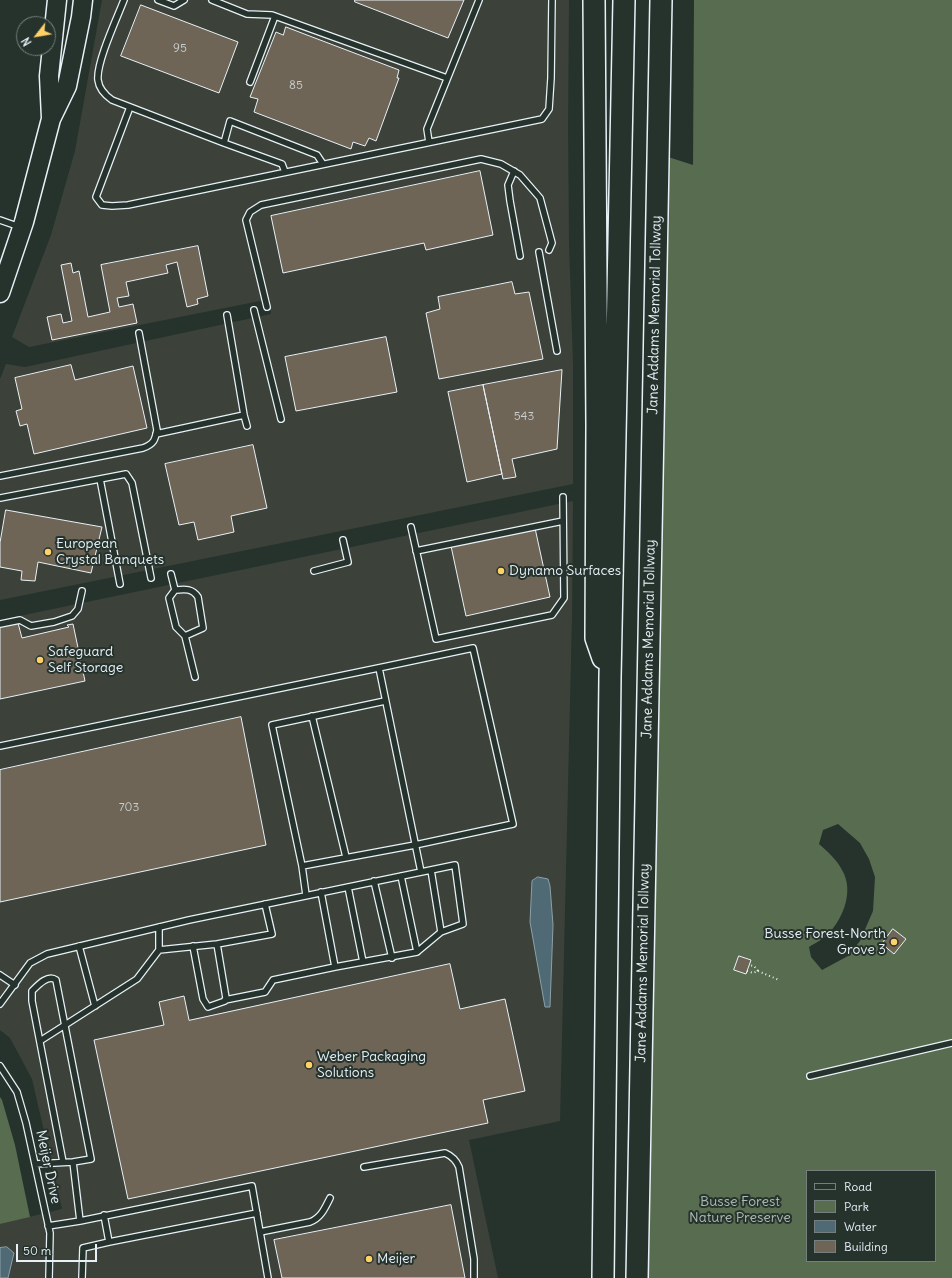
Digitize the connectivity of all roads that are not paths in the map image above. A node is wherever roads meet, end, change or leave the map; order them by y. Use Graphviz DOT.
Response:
graph roads {
  1 [pos="57,0"];
  2 [pos="83,0"];
  3 [pos="124,0"];
  4 [pos="158,0"];
  5 [pos="184,0"];
  6 [pos="212,0"];
  7 [pos="479,0"];
  8 [pos="552,0"];
  9 [pos="594,0"];
  10 [pos="624,0"];
  11 [pos="661,0"];
  12 [pos="664,0"];
  13 [pos="275,16"];
  14 [pos="447,78"];
  15 [pos="659,80"];
  16 [pos="250,82"];
  17 [pos="130,107"];
  18 [pos="52,119"];
  19 [pos="429,142"];
  20 [pos="224,143"];
  21 [pos="322,164"];
  22 [pos="514,171"];
  23 [pos="285,172"];
  24 [pos="0,220"];
  25 [pos="22,227"];
  26 [pos="549,250"];
  27 [pos="539,252"];
  28 [pos="520,256"];
  29 [pos="0,292"];
  30 [pos="267,307"];
  31 [pos="254,310"];
  32 [pos="227,315"];
  33 [pos="139,333"];
  34 [pos="557,351"];
  35 [pos="244,415"];
  36 [pos="281,419"];
  37 [pos="247,426"];
  38 [pos="156,434"];
  39 [pos="0,476"];
  40 [pos="100,478"];
  41 [pos="0,498"];
  42 [pos="563,498"];
  43 [pos="563,521"];
  44 [pos="411,527"];
  45 [pos="343,540"];
  46 [pos="416,551"];
  47 [pos="314,571"];
  48 [pos="171,574"];
  49 [pos="150,578"];
  50 [pos="120,584"];
  51 [pos="175,590"];
  52 [pos="82,591"];
  53 [pos="0,624"];
  54 [pos="185,636"];
  55 [pos="378,668"];
  56 [pos="195,677"];
  57 [pos="610,677"];
  58 [pos="385,701"];
  59 [pos="312,716"];
  60 [pos="0,746"];
  61 [pos="415,845"];
  62 [pos="346,857"];
  63 [pos="302,866"];
  64 [pos="431,870"];
  65 [pos="421,872"];
  66 [pos="401,876"];
  67 [pos="374,881"];
  68 [pos="348,887"];
  69 [pos="321,892"];
  70 [pos="306,896"];
  71 [pos="265,904"];
  72 [pos="159,927"];
  73 [pos="441,932"];
  74 [pos="217,944"];
  75 [pos="79,946"];
  76 [pos="193,946"];
  77 [pos="159,950"];
  78 [pos="417,952"];
  79 [pos="392,958"];
  80 [pos="363,962"];
  81 [pos="336,967"];
  82 [pos="0,975"];
  83 [pos="14,985"];
  84 [pos="225,1000"];
  85 [pos="0,1004"];
  86 [pos="95,1006"];
  87 [pos="65,1024"];
  88 [pos="40,1041"];
  89 [pos="952,1043"];
  90 [pos="0,1066"];
  91 [pos="810,1076"];
  92 [pos="63,1162"];
  93 [pos="74,1162"];
  94 [pos="35,1164"];
  95 [pos="364,1167"];
  96 [pos="330,1198"];
  97 [pos="257,1213"];
  98 [pos="104,1215"];
  99 [pos="80,1221"];
  100 [pos="48,1226"];
  101 [pos="260,1232"];
  102 [pos="109,1242"];
  103 [pos="49,1278"];
  104 [pos="82,1278"];
  105 [pos="268,1278"];
  106 [pos="474,1278"];
  107 [pos="603,1278"];
  108 [pos="637,1278"];
  1 -- 18 [label="main road"];
  2 -- 18 [label="main road"];
  3 -- 17 [label="lane"];
  4 -- 5 [label="lane"];
  6 -- 13 [label="lane"];
  7 -- 14 [label="lane"];
  8 -- 19 [label="lane"];
  9 -- 57 [label="highway"];
  10 -- 57 [label="highway"];
  11 -- 15 [label="highway, Jane Addams Memorial Tollway"];
  12 -- 15 [label="highway"];
  13 -- 14 [label="lane"];
  13 -- 16 [label="lane"];
  14 -- 19 [label="lane"];
  15 -- 108 [label="highway, Jane Addams Memorial Tollway"];
  17 -- 20 [label="lane"];
  17 -- 23 [label="lane"];
  18 -- 25 [label="main road"];
  19 -- 21 [label="lane"];
  20 -- 21 [label="lane"];
  20 -- 23 [label="lane"];
  21 -- 23 [label="lane"];
  22 -- 26 [label="lane"];
  22 -- 28 [label="lane"];
  22 -- 30 [label="lane"];
  24 -- 25 [label="lane"];
  25 -- 29 [label="main road"];
  27 -- 34 [label="lane"];
  31 -- 36 [label="lane"];
  32 -- 35 [label="lane"];
  33 -- 38 [label="lane"];
  35 -- 37 [label="lane"];
  35 -- 38 [label="lane"];
  38 -- 39 [label="lane"];
  40 -- 41 [label="lane"];
  40 -- 49 [label="lane"];
  40 -- 50 [label="lane"];
  42 -- 43 [label="lane"];
  43 -- 46 [label="lane"];
  43 -- 46 [label="lane"];
  44 -- 46 [label="lane"];
  45 -- 47 [label="lane"];
  48 -- 51 [label="lane"];
  51 -- 54 [label="lane"];
  51 -- 54 [label="lane"];
  52 -- 53 [label="lane"];
  54 -- 56 [label="lane"];
  55 -- 58 [label="lane"];
  55 -- 60 [label="lane"];
  55 -- 61 [label="lane"];
  57 -- 107 [label="highway"];
  58 -- 59 [label="lane"];
  58 -- 61 [label="lane"];
  59 -- 62 [label="lane"];
  59 -- 63 [label="lane"];
  61 -- 62 [label="lane"];
  61 -- 65 [label="lane"];
  62 -- 63 [label="lane"];
  63 -- 70 [label="lane"];
  64 -- 65 [label="lane"];
  64 -- 73 [label="lane"];
  64 -- 73 [label="lane"];
  65 -- 66 [label="lane"];
  66 -- 67 [label="lane"];
  66 -- 78 [label="lane"];
  67 -- 68 [label="lane"];
  67 -- 79 [label="lane"];
  68 -- 69 [label="lane"];
  68 -- 80 [label="lane"];
  69 -- 70 [label="lane"];
  69 -- 81 [label="lane"];
  70 -- 71 [label="lane"];
  71 -- 72 [label="lane"];
  71 -- 74 [label="lane"];
  72 -- 75 [label="lane"];
  72 -- 77 [label="lane"];
  73 -- 78 [label="lane"];
  74 -- 76 [label="lane"];
  74 -- 84 [label="lane"];
  75 -- 83 [label="lane"];
  75 -- 86 [label="lane"];
  76 -- 77 [label="lane"];
  76 -- 84 [label="lane"];
  77 -- 86 [label="lane"];
  78 -- 79 [label="lane"];
  79 -- 80 [label="lane"];
  80 -- 81 [label="lane"];
  81 -- 84 [label="lane"];
  82 -- 83 [label="lane"];
  83 -- 85 [label="lane"];
  86 -- 87 [label="lane"];
  87 -- 88 [label="lane"];
  87 -- 88 [label="lane"];
  87 -- 93 [label="lane"];
  88 -- 92 [label="lane"];
  89 -- 91 [label="lane"];
  90 -- 94 [label="lane, Meijer Drive"];
  92 -- 93 [label="lane"];
  92 -- 94 [label="lane"];
  93 -- 99 [label="lane"];
  94 -- 100 [label="lane, Meijer Drive"];
  95 -- 106 [label="lane"];
  96 -- 101 [label="lane"];
  97 -- 98 [label="lane"];
  97 -- 101 [label="lane"];
  97 -- 102 [label="lane"];
  98 -- 99 [label="lane"];
  98 -- 102 [label="lane"];
  99 -- 100 [label="lane"];
  100 -- 103 [label="lane, Meijer Drive"];
  101 -- 105 [label="lane"];
  102 -- 104 [label="lane"];
}
